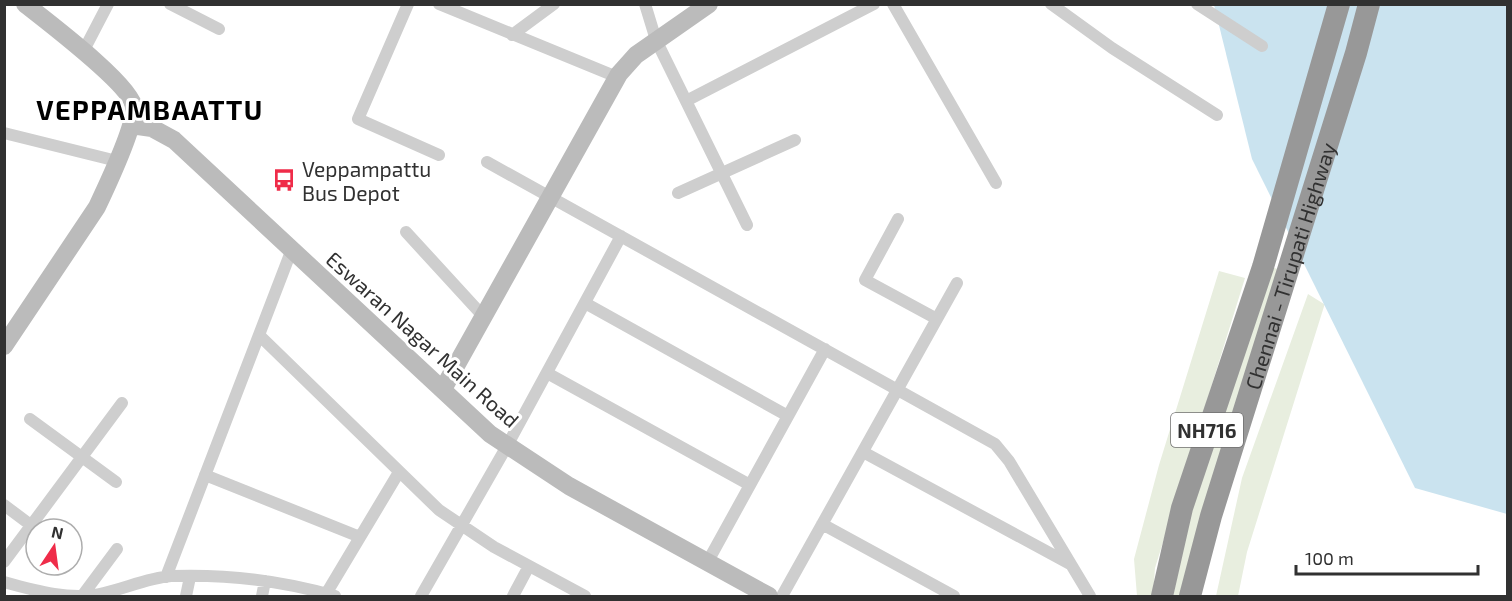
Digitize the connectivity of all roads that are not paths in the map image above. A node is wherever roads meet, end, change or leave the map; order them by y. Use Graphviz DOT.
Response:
graph roads {
  1 [pos="25,4"];
  2 [pos="108,4"];
  3 [pos="170,4"];
  4 [pos="408,4"];
  5 [pos="439,4"];
  6 [pos="554,4"];
  7 [pos="645,4"];
  8 [pos="709,4"];
  9 [pos="874,4"];
  10 [pos="893,4"];
  11 [pos="1051,4"];
  12 [pos="1197,4"];
  13 [pos="1339,4"];
  14 [pos="1369,4"];
  15 [pos="219,29"];
  16 [pos="512,34"];
  17 [pos="656,40"];
  18 [pos="1262,46"];
  19 [pos="83,52"];
  20 [pos="616,77"];
  21 [pos="686,101"];
  22 [pos="1217,115"];
  23 [pos="131,125"];
  24 [pos="4,134"];
  25 [pos="795,140"];
  26 [pos="439,155"];
  27 [pos="117,160"];
  28 [pos="487,162"];
  29 [pos="722,173"];
  30 [pos="996,183"];
  31 [pos="678,193"];
  32 [pos="549,196"];
  33 [pos="898,219"];
  34 [pos="747,225"];
  35 [pos="406,232"];
  36 [pos="621,236"];
  37 [pos="292,249"];
  38 [pos="957,283"];
  39 [pos="585,303"];
  40 [pos="483,316"];
  41 [pos="937,319"];
  42 [pos="259,334"];
  43 [pos="4,346"];
  44 [pos="825,349"];
  45 [pos="547,373"];
  46 [pos="443,390"];
  47 [pos="897,390"];
  48 [pos="122,403"];
  49 [pos="788,416"];
  50 [pos="30,419"];
  51 [pos="507,446"];
  52 [pos="863,452"];
  53 [pos="83,457"];
  54 [pos="399,472"];
  55 [pos="205,475"];
  56 [pos="116,482"];
  57 [pos="750,485"];
  58 [pos="4,505"];
  59 [pos="39,517"];
  60 [pos="24,520"];
  61 [pos="822,525"];
  62 [pos="461,526"];
  63 [pos="24,536"];
  64 [pos="360,537"];
  65 [pos="117,549"];
  66 [pos="4,562"];
  67 [pos="707,563"];
  68 [pos="1071,565"];
  69 [pos="529,566"];
  70 [pos="166,577"];
  71 [pos="190,577"];
  72 [pos="265,581"];
  73 [pos="4,582"];
  74 [pos="331,595"];
  75 [pos="63,596"];
  76 [pos="82,596"];
  77 [pos="186,597"];
  78 [pos="262,597"];
  79 [pos="421,597"];
  80 [pos="513,597"];
  81 [pos="585,597"];
  82 [pos="769,597"];
  83 [pos="782,597"];
  84 [pos="954,597"];
  85 [pos="1090,597"];
  86 [pos="1162,597"];
  87 [pos="1190,597"];
  1 -- 19 [label="street"];
  2 -- 19 [label="street"];
  3 -- 15 [label="street"];
  4 -- 26 [label="street"];
  5 -- 16 [label="street"];
  6 -- 16 [label="street"];
  7 -- 17 [label="street"];
  8 -- 17 [label="street"];
  9 -- 21 [label="street"];
  10 -- 30 [label="street"];
  11 -- 22 [label="street"];
  12 -- 18 [label="street"];
  13 -- 86 [label="highway, Chennai - Tirupati Highway / NH716"];
  14 -- 87 [label="highway, Chennai - Tirupati Highway / NH716"];
  16 -- 20 [label="street"];
  17 -- 20 [label="street"];
  17 -- 21 [label="street"];
  19 -- 23 [label="street"];
  20 -- 32 [label="street"];
  21 -- 29 [label="street"];
  23 -- 27 [label="street"];
  23 -- 37 [label="street, Eswaran Nagar Main Road"];
  24 -- 27 [label="street"];
  25 -- 29 [label="street"];
  27 -- 43 [label="street"];
  28 -- 32 [label="street"];
  29 -- 31 [label="street"];
  29 -- 34 [label="street"];
  32 -- 36 [label="street"];
  32 -- 40 [label="street"];
  33 -- 41 [label="street"];
  35 -- 40 [label="street"];
  36 -- 39 [label="street"];
  36 -- 44 [label="street"];
  37 -- 42 [label="street"];
  37 -- 46 [label="street, Eswaran Nagar Main Road"];
  38 -- 41 [label="street"];
  39 -- 45 [label="street"];
  39 -- 49 [label="street"];
  40 -- 46 [label="street"];
  41 -- 47 [label="street"];
  42 -- 54 [label="street"];
  42 -- 55 [label="street"];
  44 -- 47 [label="street"];
  44 -- 49 [label="street"];
  45 -- 51 [label="street"];
  45 -- 57 [label="street"];
  46 -- 51 [label="street, Eswaran Nagar Main Road"];
  47 -- 52 [label="street"];
  47 -- 68 [label="street"];
  48 -- 53 [label="street"];
  49 -- 57 [label="street"];
  50 -- 53 [label="street"];
  51 -- 62 [label="street"];
  51 -- 67 [label="street, Eswaran Nagar Main Road"];
  52 -- 61 [label="street"];
  52 -- 68 [label="street"];
  53 -- 56 [label="street"];
  53 -- 59 [label="street"];
  54 -- 62 [label="street"];
  54 -- 64 [label="street"];
  55 -- 64 [label="street"];
  55 -- 70 [label="street"];
  57 -- 67 [label="street"];
  58 -- 60 [label="street"];
  61 -- 83 [label="street"];
  61 -- 84 [label="street"];
  62 -- 69 [label="street"];
  62 -- 79 [label="street"];
  63 -- 66 [label="street"];
  64 -- 74 [label="street"];
  65 -- 76 [label="street"];
  67 -- 82 [label="street, Eswaran Nagar Main Road"];
  68 -- 85 [label="street"];
  69 -- 80 [label="street"];
  69 -- 81 [label="street"];
  70 -- 71 [label="street"];
  70 -- 76 [label="street"];
  71 -- 72 [label="street"];
  71 -- 77 [label="street"];
  72 -- 74 [label="street"];
  72 -- 78 [label="street"];
  73 -- 75 [label="street"];
  75 -- 76 [label="street"];
}
